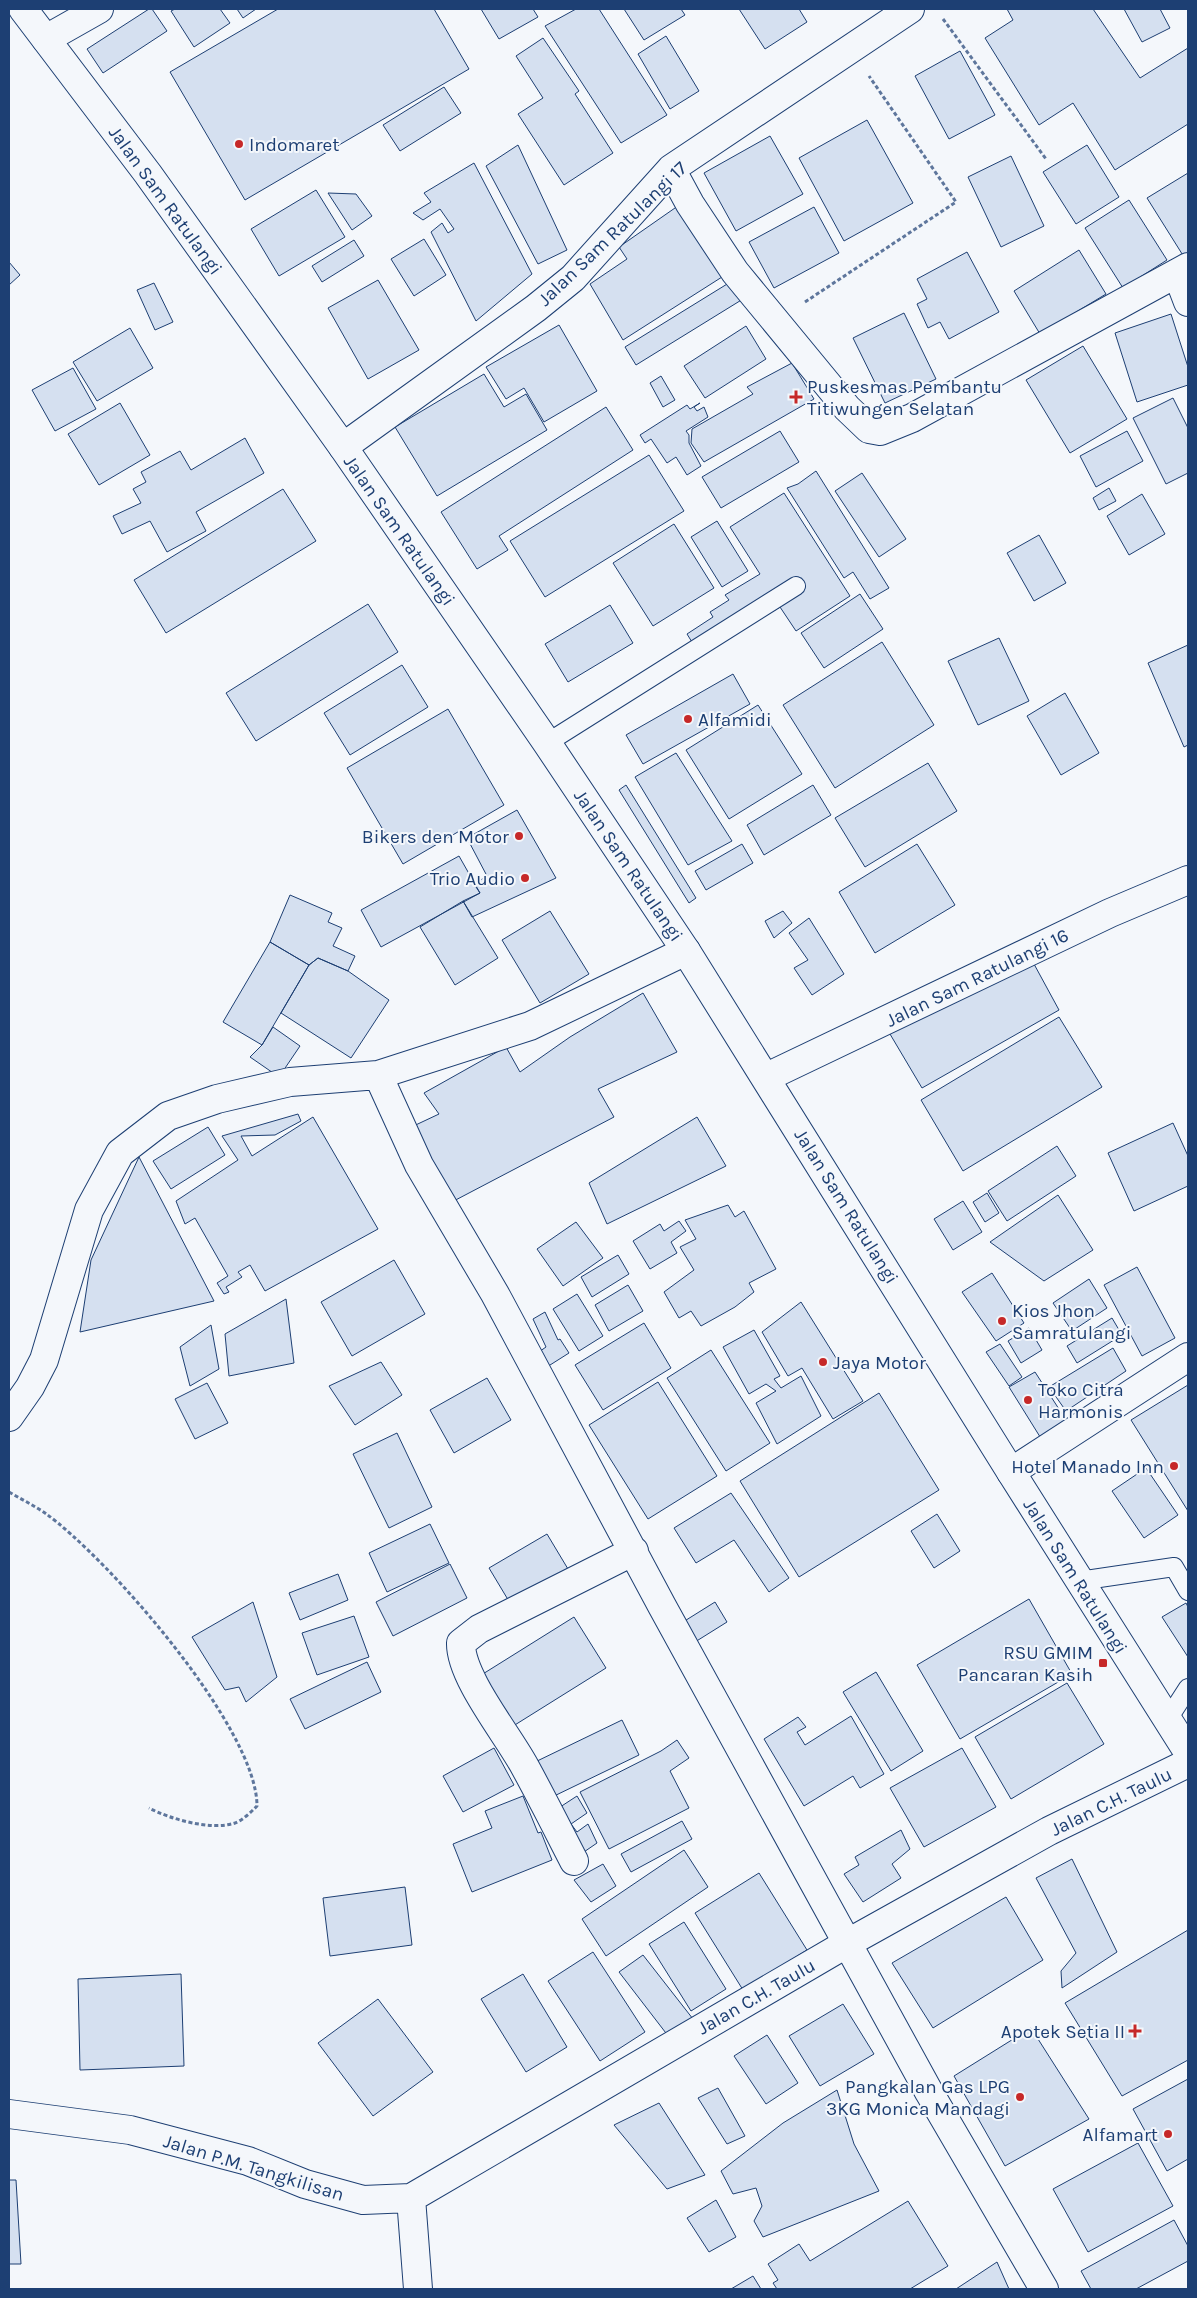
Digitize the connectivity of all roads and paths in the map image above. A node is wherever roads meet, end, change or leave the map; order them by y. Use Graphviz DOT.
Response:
graph roads {
  1 [pos="23,9"];
  2 [pos="99,9"];
  3 [pos="910,9"];
  4 [pos="941,17"];
  5 [pos="46,39"];
  6 [pos="851,49"];
  7 [pos="1046,159"];
  8 [pos="671,169"];
  9 [pos="1183,270"];
  10 [pos="1188,302"];
  11 [pos="776,322"];
  12 [pos="343,447"];
  13 [pos="796,586"];
  14 [pos="547,743"];
  15 [pos="1188,880"];
  16 [pos="686,950"];
  17 [pos="378,1075"];
  18 [pos="767,1077"];
  19 [pos="1188,1357"];
  20 [pos="9,1418"];
  21 [pos="1011,1472"];
  22 [pos="9,1492"];
  23 [pos="634,1551"];
  24 [pos="1079,1580"];
  25 [pos="1188,1591"];
  26 [pos="1188,1688"];
  27 [pos="1168,1719"];
  28 [pos="1188,1752"];
  29 [pos="1188,1763"];
  30 [pos="149,1808"];
  31 [pos="574,1862"];
  32 [pos="846,1944"];
  33 [pos="9,2114"];
  34 [pos="411,2198"];
  35 [pos="418,2289"];
  36 [pos="1044,2289"];
  1 -- 5 [label="street, Jalan Sam Ratulangi"];
  2 -- 5 [label="street"];
  3 -- 6 [label="street, Jalan Sam Ratulangi 17"];
  4 -- 7 [label="path"];
  5 -- 12 [label="street, Jalan Sam Ratulangi"];
  6 -- 8 [label="street, Jalan Sam Ratulangi 17"];
  6 -- 11 [label="path"];
  8 -- 11 [label="street"];
  8 -- 12 [label="street, Jalan Sam Ratulangi 17"];
  9 -- 10 [label="street"];
  9 -- 11 [label="street"];
  12 -- 14 [label="street, Jalan Sam Ratulangi"];
  13 -- 14 [label="lane"];
  14 -- 16 [label="street, Jalan Sam Ratulangi"];
  15 -- 18 [label="street, Jalan Sam Ratulangi 16"];
  16 -- 17 [label="street"];
  16 -- 18 [label="street, Jalan Sam Ratulangi"];
  17 -- 20 [label="street"];
  17 -- 23 [label="street"];
  18 -- 21 [label="street, Jalan Sam Ratulangi"];
  19 -- 21 [label="street"];
  21 -- 24 [label="street, Jalan Sam Ratulangi"];
  22 -- 30 [label="path"];
  23 -- 31 [label="street"];
  23 -- 32 [label="street"];
  24 -- 25 [label="lane"];
  24 -- 27 [label="street, Jalan Sam Ratulangi"];
  26 -- 27 [label="lane"];
  27 -- 28 [label="street, Jalan Sam Ratulangi"];
  29 -- 32 [label="street, Jalan C.H. Taulu"];
  32 -- 34 [label="street, Jalan C.H. Taulu"];
  32 -- 36 [label="street"];
  33 -- 34 [label="street, Jalan P.M. Tangkilisan"];
  34 -- 35 [label="street"];
}
